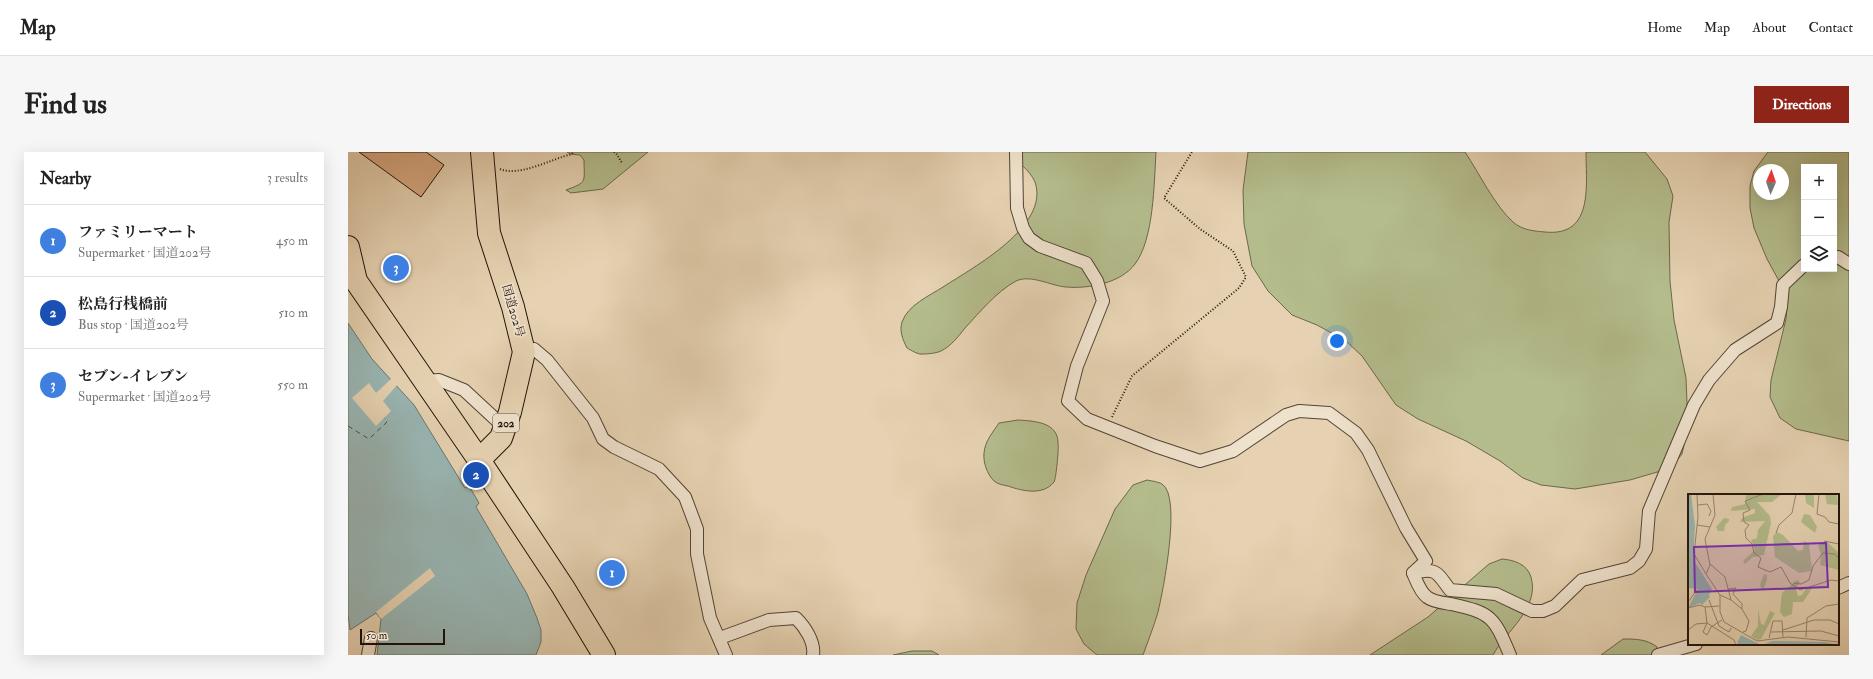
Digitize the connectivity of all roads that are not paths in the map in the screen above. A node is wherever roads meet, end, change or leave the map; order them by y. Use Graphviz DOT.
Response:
graph roads {
  1 [pos="1016,152"];
  2 [pos="488,159"];
  3 [pos="348,247"];
  4 [pos="1837,257"];
  5 [pos="1849,264"];
  6 [pos="1801,268"];
  7 [pos="524,352"];
  8 [pos="424,381"];
  9 [pos="505,428"];
  10 [pos="479,460"];
  11 [pos="1413,573"];
  12 [pos="1849,583"];
  13 [pos="1839,588"];
  14 [pos="371,638"];
  15 [pos="720,638"];
  16 [pos="1693,645"];
  17 [pos="368,655"];
  18 [pos="604,655"];
  19 [pos="726,655"];
  20 [pos="813,655"];
  21 [pos="1510,655"];
  22 [pos="1658,655"];
  1 -- 11 [label="street"];
  2 -- 7 [label="highway, 国道202号 / 202"];
  3 -- 8 [label="highway"];
  4 -- 5 [label="street"];
  6 -- 11 [label="street"];
  7 -- 9 [label="highway, 国道202号 / 202"];
  7 -- 15 [label="street"];
  8 -- 9 [label="street"];
  8 -- 10 [label="highway"];
  9 -- 10 [label="highway, 国道202号 / 202"];
  10 -- 18 [label="highway"];
  11 -- 21 [label="street"];
  12 -- 13 [label="street"];
  14 -- 17 [label="street"];
  15 -- 19 [label="street"];
  15 -- 20 [label="street"];
  16 -- 22 [label="street"];
}
